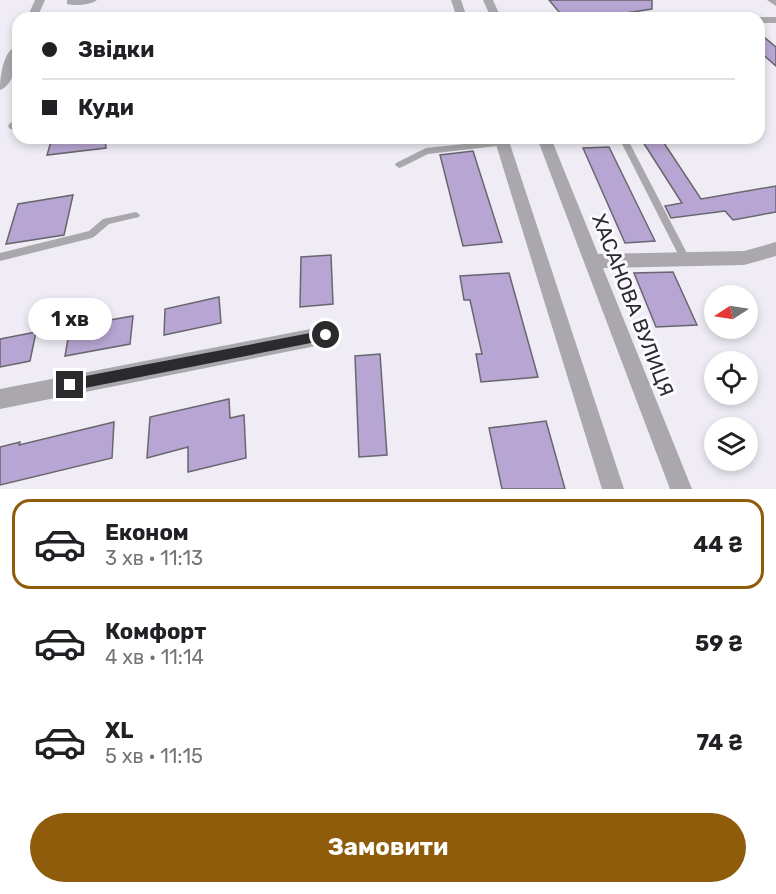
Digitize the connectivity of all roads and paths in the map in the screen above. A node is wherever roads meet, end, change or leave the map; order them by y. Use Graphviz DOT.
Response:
graph roads {
  1 [pos="92,0"];
  2 [pos="772,0"];
  3 [pos="70,2"];
  4 [pos="776,3"];
  5 [pos="12,61"];
  6 [pos="0,86"];
  7 [pos="474,144"];
  8 [pos="503,144"];
  9 [pos="546,144"];
  10 [pos="626,144"];
  11 [pos="399,165"];
  12 [pos="136,215"];
  13 [pos="776,249"];
  14 [pos="0,257"];
  15 [pos="685,259"];
  16 [pos="591,261"];
  17 [pos="326,335"];
  18 [pos="0,399"];
  19 [pos="613,489"];
  20 [pos="681,489"];
  1 -- 3 [label="street"];
  2 -- 4 [label="street"];
  5 -- 6 [label="street"];
  7 -- 11 [label="lane"];
  8 -- 19 [label="street"];
  9 -- 16 [label="street, ХАСАНОВА ВУЛИЦЯ"];
  10 -- 15 [label="lane"];
  12 -- 14 [label="lane"];
  13 -- 15 [label="street"];
  15 -- 16 [label="street"];
  16 -- 20 [label="street, ХАСАНОВА ВУЛИЦЯ"];
  17 -- 18 [label="street"];
}
